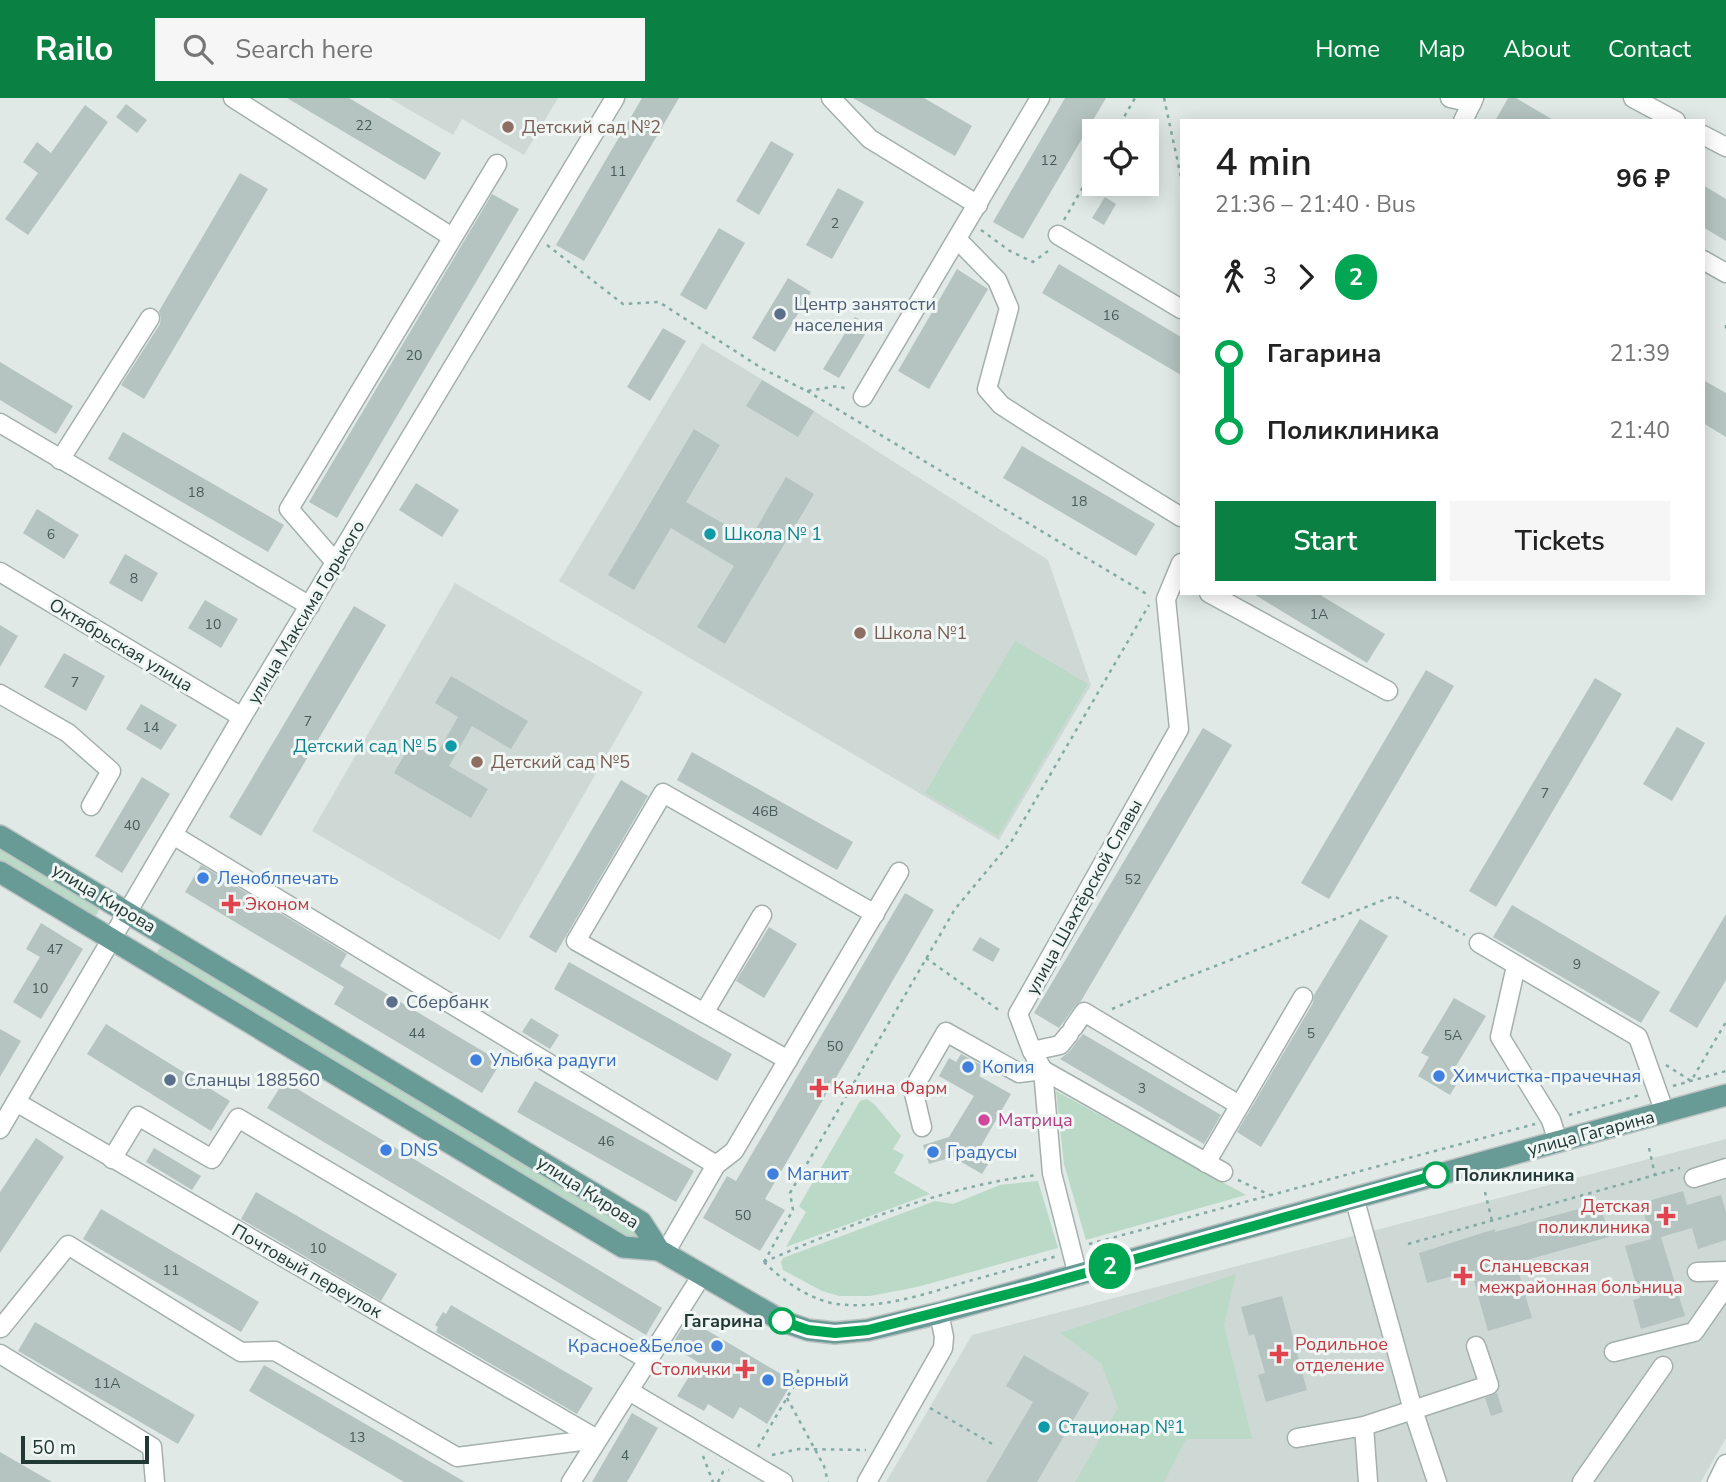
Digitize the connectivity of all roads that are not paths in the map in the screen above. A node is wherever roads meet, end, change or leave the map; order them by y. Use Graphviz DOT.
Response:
graph roads {
  1 [pos="233,98"];
  2 [pos="615,98"];
  3 [pos="831,98"];
  4 [pos="1040,98"];
  5 [pos="1450,98"];
  6 [pos="1633,98"];
  7 [pos="1473,100"];
  8 [pos="1464,119"];
  9 [pos="1672,119"];
  10 [pos="1705,136"];
  11 [pos="1726,147"];
  12 [pos="497,164"];
  13 [pos="978,205"];
  14 [pos="1058,235"];
  15 [pos="452,237"];
  16 [pos="957,239"];
  17 [pos="1705,261"];
  18 [pos="1726,273"];
  19 [pos="1180,308"];
  20 [pos="150,318"];
  21 [pos="863,397"];
  22 [pos="0,423"];
  23 [pos="60,460"];
  24 [pos="1180,516"];
  25 [pos="336,563"];
  26 [pos="0,572"];
  27 [pos="1179,572"];
  28 [pos="1213,595"];
  29 [pos="310,606"];
  30 [pos="1388,691"];
  31 [pos="0,694"];
  32 [pos="242,717"];
  33 [pos="91,806"];
  34 [pos="173,835"];
  35 [pos="0,836"];
  36 [pos="899,872"];
  37 [pos="0,873"];
  38 [pos="128,912"];
  39 [pos="874,914"];
  40 [pos="762,915"];
  41 [pos="111,940"];
  42 [pos="1479,943"];
  43 [pos="1516,966"];
  44 [pos="1303,997"];
  45 [pos="704,1013"];
  46 [pos="1032,1051"];
  47 [pos="788,1060"];
  48 [pos="1044,1070"];
  49 [pos="1726,1095"];
  50 [pos="16,1102"];
  51 [pos="1239,1105"];
  52 [pos="1665,1113"];
  53 [pos="922,1127"];
  54 [pos="0,1129"];
  55 [pos="1558,1142"];
  56 [pos="112,1159"];
  57 [pos="1206,1163"];
  58 [pos="716,1165"];
  59 [pos="1726,1168"];
  60 [pos="1223,1172"];
  61 [pos="1687,1173"];
  62 [pos="1354,1197"];
  63 [pos="662,1251"];
  64 [pos="1726,1271"];
  65 [pos="1697,1272"];
  66 [pos="702,1275"];
  67 [pos="1078,1276"];
  68 [pos="1726,1286"];
  69 [pos="939,1313"];
  70 [pos="0,1328"];
  71 [pos="1476,1346"];
  72 [pos="1614,1352"];
  73 [pos="0,1354"];
  74 [pos="648,1360"];
  75 [pos="1663,1366"];
  76 [pos="629,1391"];
  77 [pos="1413,1410"];
  78 [pos="1364,1426"];
  79 [pos="1297,1438"];
  80 [pos="597,1439"];
  81 [pos="1726,1464"];
  82 [pos="155,1482"];
  83 [pos="570,1482"];
  84 [pos="783,1482"];
  85 [pos="867,1482"];
  86 [pos="1368,1482"];
  87 [pos="1437,1482"];
  88 [pos="1582,1482"];
  89 [pos="1717,1482"];
  1 -- 15 [label="street"];
  2 -- 25 [label="street, улица Максима Горького"];
  3 -- 13 [label="street"];
  4 -- 13 [label="street"];
  5 -- 7 [label="street"];
  6 -- 9 [label="street"];
  7 -- 8 [label="street"];
  10 -- 11 [label="street"];
  12 -- 15 [label="street"];
  13 -- 16 [label="street"];
  14 -- 19 [label="street"];
  15 -- 25 [label="street"];
  16 -- 21 [label="street"];
  16 -- 24 [label="street"];
  17 -- 18 [label="street"];
  20 -- 23 [label="street"];
  22 -- 23 [label="street"];
  23 -- 29 [label="street"];
  25 -- 29 [label="street, улица Максима Горького"];
  26 -- 32 [label="street, Октябрьская улица"];
  27 -- 46 [label="street, улица Шахтёрской Славы"];
  28 -- 30 [label="street"];
  29 -- 32 [label="street, улица Максима Горького"];
  31 -- 33 [label="street"];
  32 -- 34 [label="street, улица Максима Горького"];
  34 -- 38 [label="street, улица Максима Горького"];
  34 -- 58 [label="street"];
  35 -- 38 [label="main road, улица Кирова"];
  36 -- 39 [label="street"];
  37 -- 41 [label="main road, улица Кирова"];
  38 -- 41 [label="street, улица Максима Горького"];
  38 -- 63 [label="main road, улица Кирова"];
  39 -- 45 [label="street"];
  39 -- 47 [label="street"];
  40 -- 45 [label="street"];
  41 -- 50 [label="street, улица Максима Горького"];
  41 -- 63 [label="main road, улица Кирова"];
  42 -- 43 [label="street"];
  43 -- 52 [label="street"];
  43 -- 55 [label="street"];
  44 -- 51 [label="street"];
  45 -- 47 [label="street"];
  46 -- 48 [label="street, улица Шахтёрской Славы"];
  46 -- 51 [label="street"];
  47 -- 58 [label="street"];
  48 -- 53 [label="street"];
  48 -- 57 [label="street"];
  48 -- 67 [label="street, улица Шахтёрской Славы"];
  49 -- 52 [label="main road, улица Гагарина"];
  50 -- 54 [label="street, улица Максима Горького"];
  50 -- 56 [label="street, Почтовый переулок"];
  51 -- 57 [label="street"];
  52 -- 55 [label="main road, улица Гагарина"];
  55 -- 62 [label="main road, улица Гагарина"];
  56 -- 74 [label="street"];
  56 -- 80 [label="street, Почтовый переулок"];
  57 -- 60 [label="street"];
  58 -- 63 [label="street"];
  59 -- 61 [label="street"];
  62 -- 67 [label="main road, улица Гагарина"];
  62 -- 77 [label="street"];
  63 -- 66 [label="main road, улица Гагарина"];
  64 -- 65 [label="street"];
  66 -- 69 [label="main road, улица Гагарина"];
  66 -- 74 [label="street"];
  67 -- 69 [label="main road, улица Гагарина"];
  68 -- 72 [label="street"];
  69 -- 85 [label="street"];
  70 -- 80 [label="street"];
  71 -- 77 [label="street"];
  73 -- 82 [label="street"];
  74 -- 76 [label="street"];
  75 -- 88 [label="street"];
  76 -- 80 [label="street"];
  76 -- 84 [label="street"];
  77 -- 78 [label="street"];
  77 -- 87 [label="street"];
  78 -- 79 [label="street"];
  78 -- 86 [label="street"];
  80 -- 83 [label="street"];
  81 -- 89 [label="street"];
}
